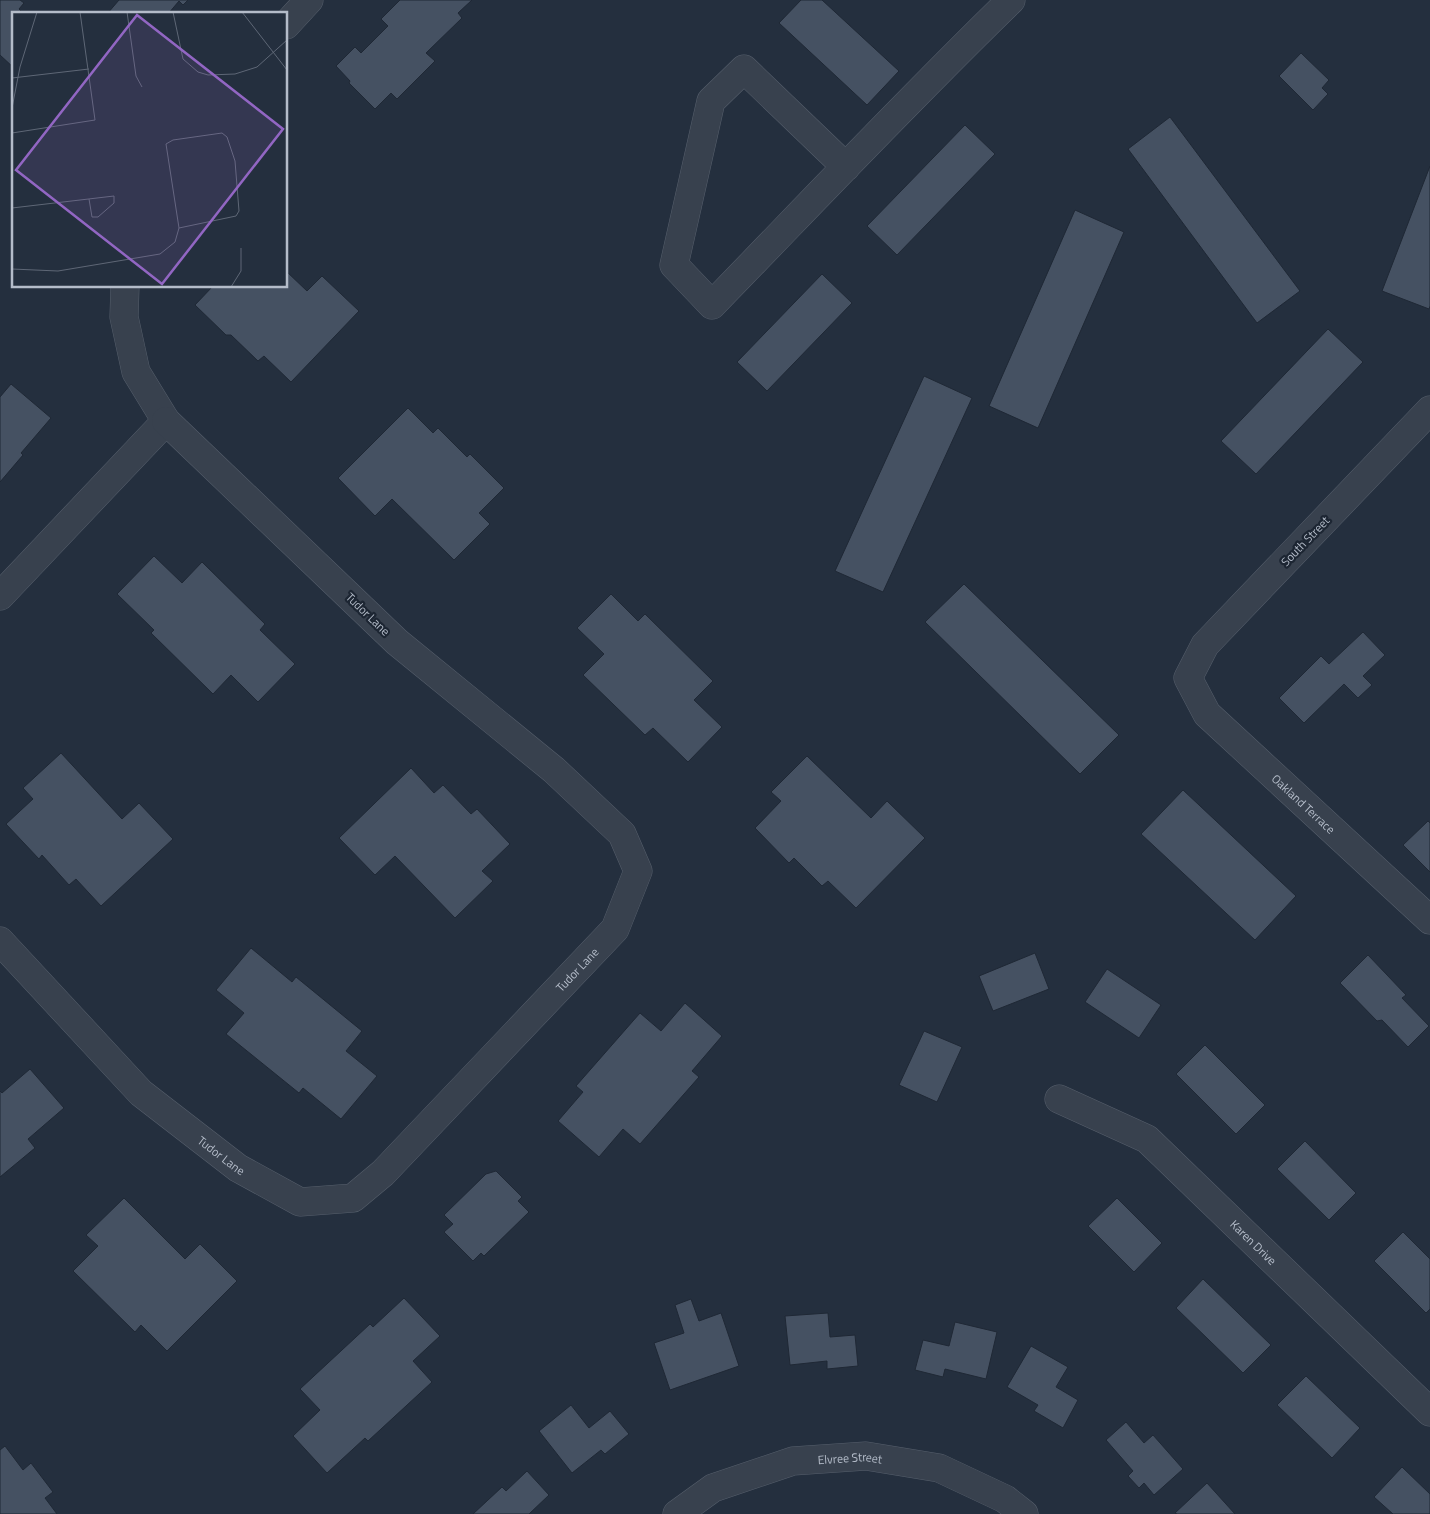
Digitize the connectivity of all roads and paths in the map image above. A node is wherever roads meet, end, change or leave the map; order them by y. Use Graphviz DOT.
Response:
graph roads {
  1 [pos="309,0"];
  2 [pos="1011,0"];
  3 [pos="288,23"];
  4 [pos="846,167"];
  5 [pos="125,288"];
  6 [pos="1430,410"];
  7 [pos="166,421"];
  8 [pos="0,596"];
  9 [pos="1188,678"];
  10 [pos="1430,920"];
  11 [pos="0,941"];
  12 [pos="1059,1099"];
  13 [pos="1430,1412"];
  14 [pos="677,1514"];
  15 [pos="1024,1514"];
  1 -- 3 [label="street"];
  2 -- 4 [label="street"];
  4 -- 4 [label="street"];
  5 -- 7 [label="street, Tudor Lane"];
  6 -- 9 [label="street, South Street"];
  7 -- 8 [label="street"];
  7 -- 11 [label="street, Tudor Lane"];
  9 -- 10 [label="street, Oakland Terrace"];
  12 -- 13 [label="street, Karen Drive"];
  14 -- 15 [label="street, Elvree Street"];
}
